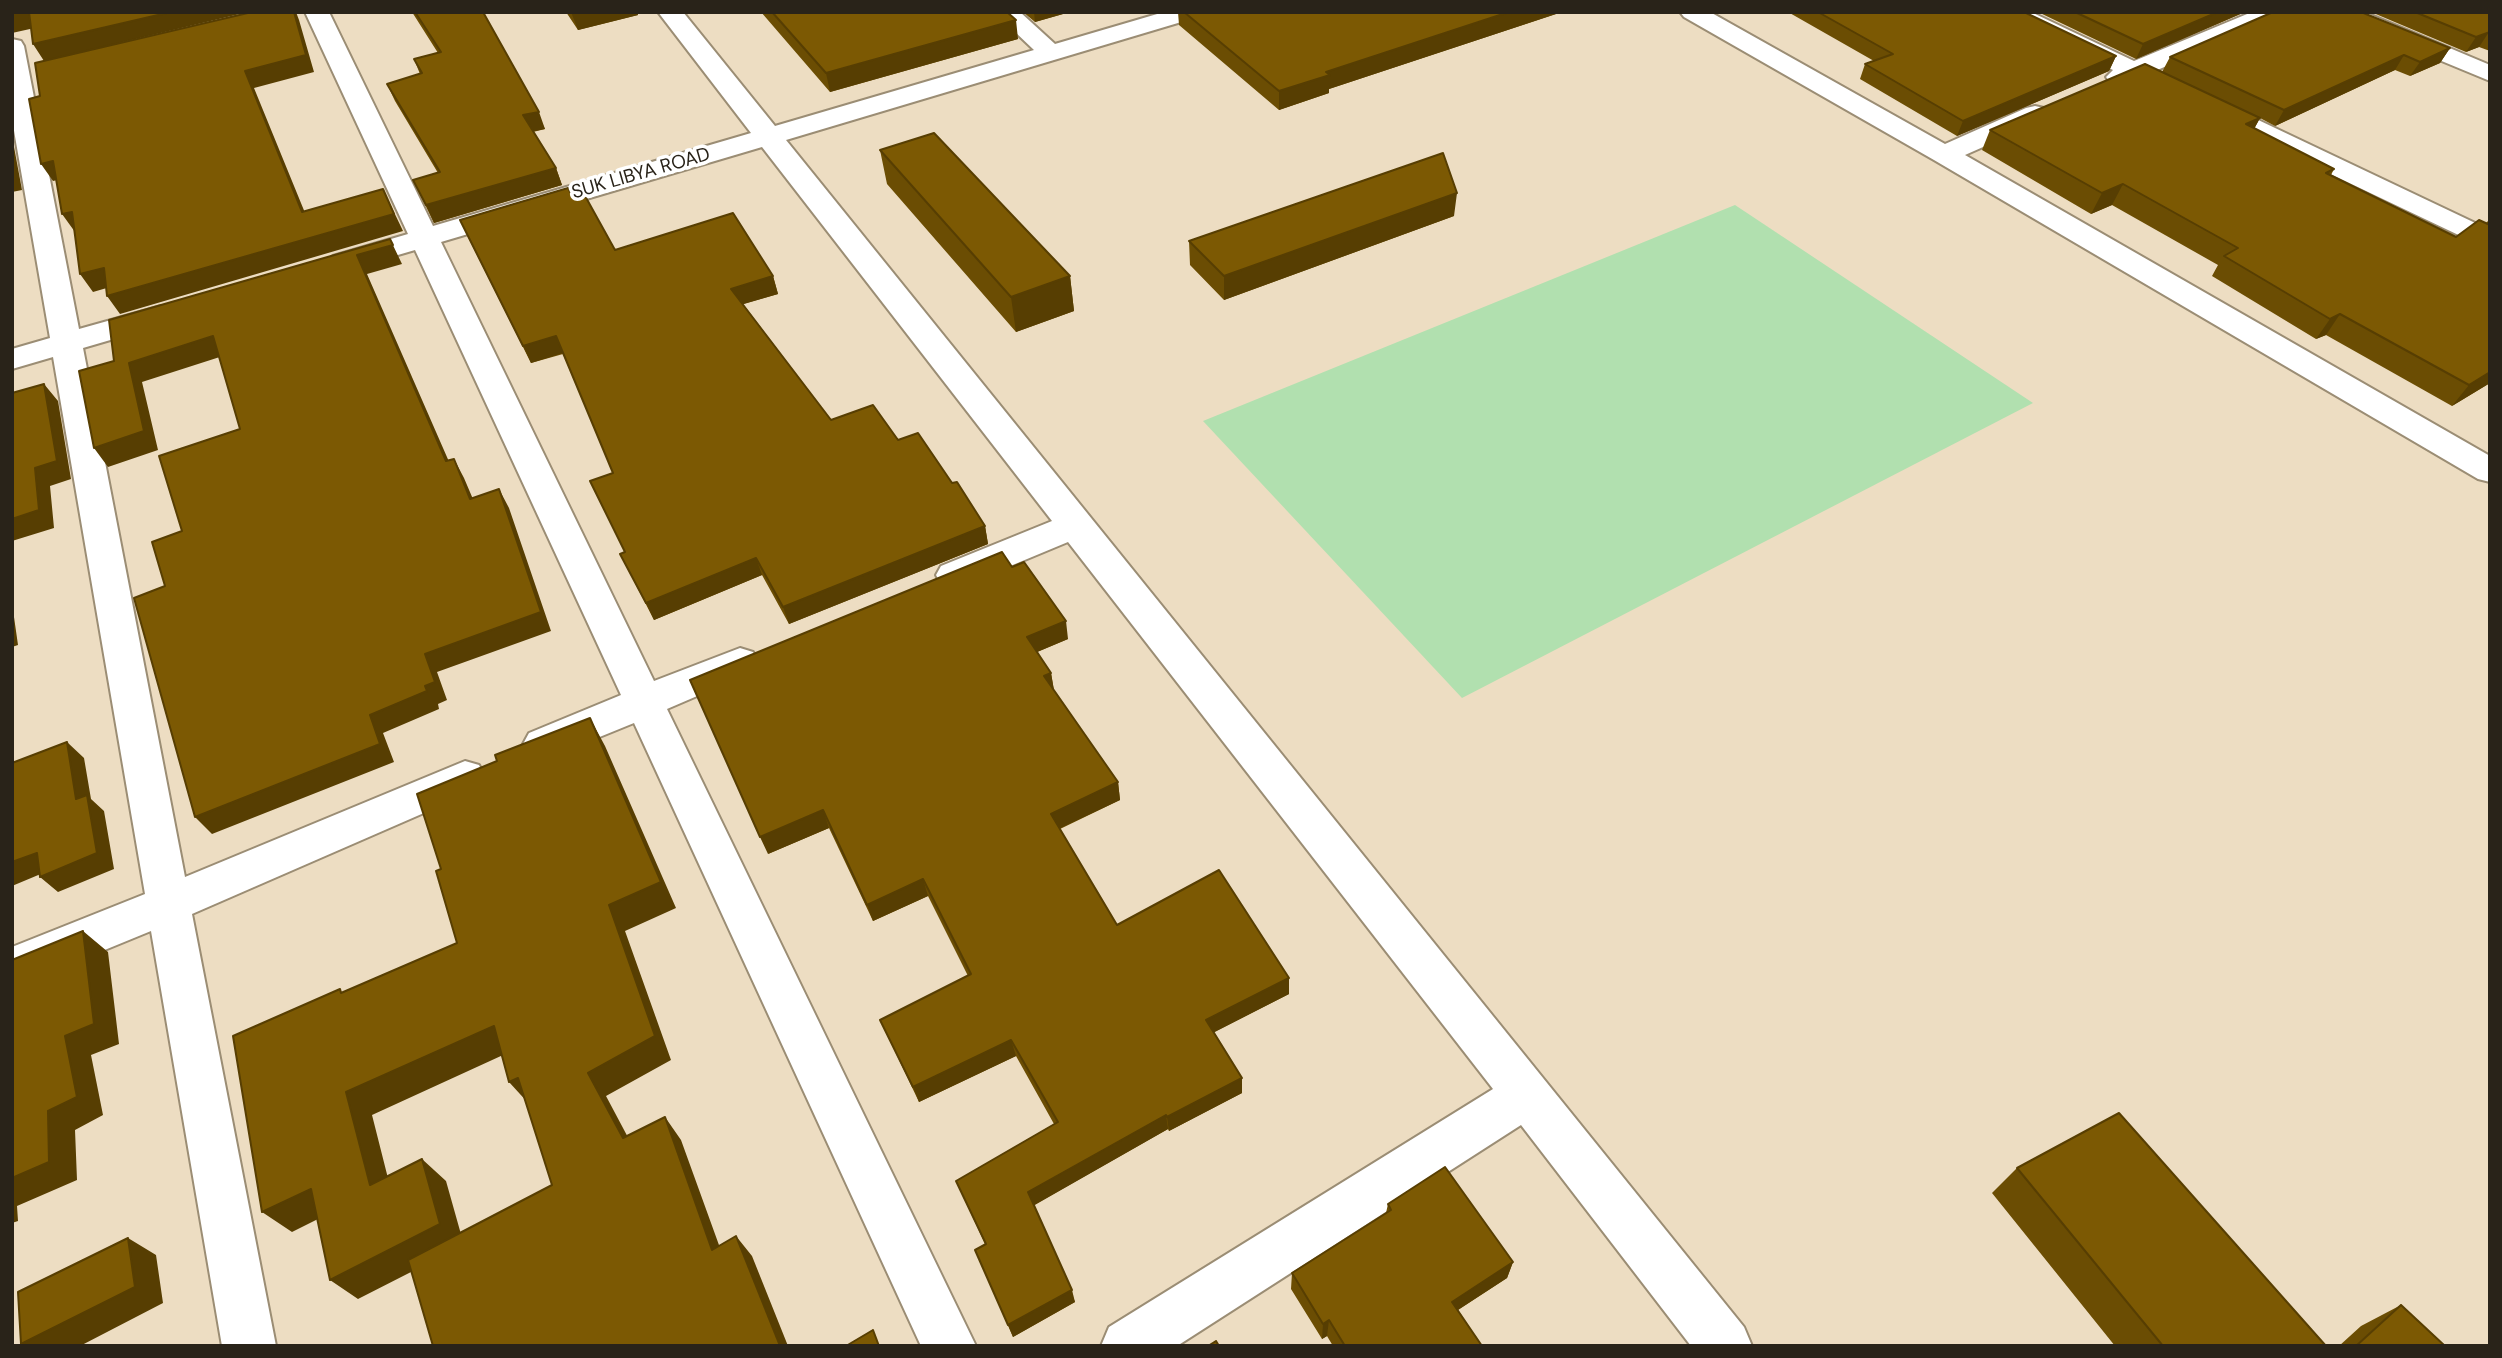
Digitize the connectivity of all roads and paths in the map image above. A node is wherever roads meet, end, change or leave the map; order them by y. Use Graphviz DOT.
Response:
graph roads {
  1 [pos="317,12"];
  2 [pos="670,12"];
  3 [pos="1006,12"];
  4 [pos="1190,12"];
  5 [pos="1692,12"];
  6 [pos="2011,12"];
  7 [pos="2273,12"];
  8 [pos="2343,12"];
  9 [pos="1051,53"];
  10 [pos="22,68"];
  11 [pos="2134,70"];
  12 [pos="2490,74"];
  13 [pos="2096,87"];
  14 [pos="2058,104"];
  15 [pos="768,136"];
  16 [pos="1944,154"];
  17 [pos="424,238"];
  18 [pos="2490,241"];
  19 [pos="318,269"];
  20 [pos="186,308"];
  21 [pos="67,343"];
  22 [pos="12,359"];
  23 [pos="2488,469"];
  24 [pos="1076,525"];
  25 [pos="923,587"];
  26 [pos="771,650"];
  27 [pos="644,701"];
  28 [pos="169,904"];
  29 [pos="12,968"];
  30 [pos="1526,1095"];
  31 [pos="249,1346"];
  32 [pos="949,1346"];
  33 [pos="1128,1346"];
  34 [pos="1725,1346"];
  1 -- 17 [label="street"];
  2 -- 15 [label="street"];
  3 -- 9 [label="street"];
  4 -- 9 [label="street, SUK LIBYA ROAD"];
  5 -- 16 [label="street"];
  6 -- 11 [label="street"];
  7 -- 11 [label="street"];
  8 -- 12 [label="street"];
  9 -- 15 [label="street, SUK LIBYA ROAD"];
  10 -- 21 [label="street"];
  11 -- 13 [label="street"];
  11 -- 18 [label="street"];
  14 -- 16 [label="street"];
  15 -- 17 [label="street, SUK LIBYA ROAD"];
  15 -- 24 [label="street"];
  16 -- 23 [label="street"];
  17 -- 19 [label="street, SUK LIBYA ROAD"];
  17 -- 27 [label="street"];
  20 -- 21 [label="street"];
  21 -- 22 [label="street"];
  21 -- 28 [label="street"];
  24 -- 25 [label="street"];
  24 -- 30 [label="street"];
  26 -- 27 [label="street"];
  27 -- 28 [label="street"];
  27 -- 32 [label="street"];
  28 -- 29 [label="street"];
  28 -- 31 [label="street"];
  30 -- 33 [label="street"];
  30 -- 34 [label="street"];
}
